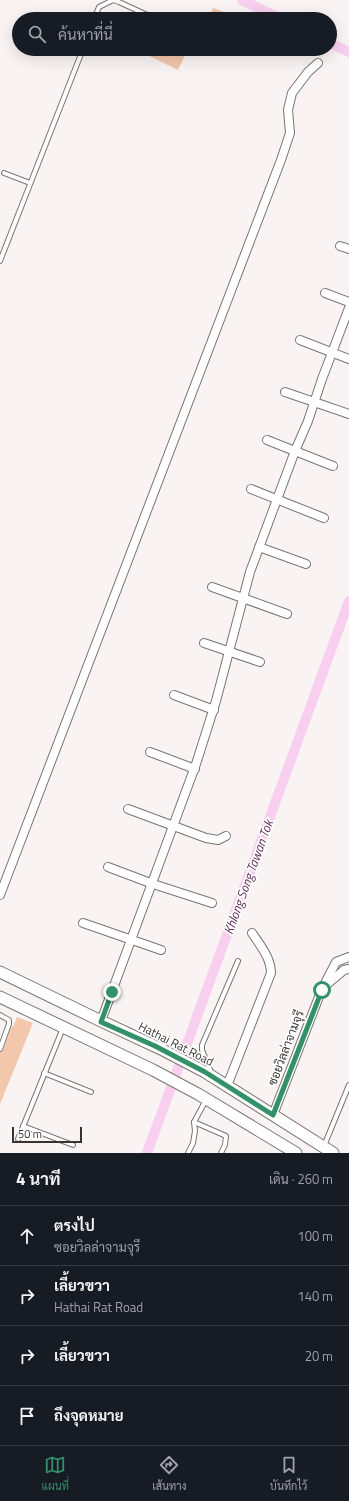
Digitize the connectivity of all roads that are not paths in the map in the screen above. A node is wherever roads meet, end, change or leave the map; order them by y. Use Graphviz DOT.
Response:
graph roads {
  1 [pos="97,12"];
  2 [pos="141,12"];
  3 [pos="80,56"];
  4 [pos="318,63"];
  5 [pos="4,173"];
  6 [pos="30,184"];
  7 [pos="340,246"];
  8 [pos="349,248"];
  9 [pos="0,261"];
  10 [pos="325,293"];
  11 [pos="349,302"];
  12 [pos="349,308"];
  13 [pos="300,340"];
  14 [pos="332,353"];
  15 [pos="349,359"];
  16 [pos="285,392"];
  17 [pos="315,401"];
  18 [pos="349,414"];
  19 [pos="267,440"];
  20 [pos="295,451"];
  21 [pos="333,466"];
  22 [pos="251,489"];
  23 [pos="277,499"];
  24 [pos="324,518"];
  25 [pos="259,547"];
  26 [pos="306,564"];
  27 [pos="212,587"];
  28 [pos="243,598"];
  29 [pos="287,614"];
  30 [pos="204,644"];
  31 [pos="230,652"];
  32 [pos="260,662"];
  33 [pos="174,695"];
  34 [pos="214,710"];
  35 [pos="150,752"];
  36 [pos="195,769"];
  37 [pos="128,809"];
  38 [pos="174,826"];
  39 [pos="226,836"];
  40 [pos="108,867"];
  41 [pos="152,884"];
  42 [pos="0,895"];
  43 [pos="212,903"];
  44 [pos="83,922"];
  45 [pos="252,933"];
  46 [pos="132,940"];
  47 [pos="161,950"];
  48 [pos="349,957"];
  49 [pos="238,961"];
  50 [pos="349,968"];
  51 [pos="0,972"];
  52 [pos="322,990"];
  53 [pos="0,998"];
  54 [pos="0,1014"];
  55 [pos="101,1022"];
  56 [pos="63,1028"];
  57 [pos="0,1049"];
  58 [pos="44,1073"];
  59 [pos="209,1074"];
  60 [pos="349,1085"];
  61 [pos="227,1086"];
  62 [pos="90,1092"];
  63 [pos="202,1096"];
  64 [pos="273,1115"];
  65 [pos="194,1122"];
  66 [pos="23,1126"];
  67 [pos="18,1139"];
  68 [pos="73,1145"];
  69 [pos="328,1150"];
  70 [pos="188,1153"];
  71 [pos="221,1153"];
  72 [pos="296,1153"];
  1 -- 2 [label="lane"];
  3 -- 6 [label="lane"];
  4 -- 42 [label="street"];
  5 -- 6 [label="lane"];
  6 -- 9 [label="lane"];
  7 -- 8 [label="street"];
  10 -- 11 [label="street"];
  12 -- 14 [label="street"];
  13 -- 14 [label="street"];
  14 -- 15 [label="street"];
  14 -- 17 [label="street"];
  16 -- 17 [label="street"];
  17 -- 18 [label="street"];
  17 -- 20 [label="street"];
  19 -- 20 [label="street"];
  20 -- 21 [label="street"];
  20 -- 23 [label="street"];
  22 -- 23 [label="street"];
  23 -- 24 [label="street"];
  23 -- 25 [label="street"];
  25 -- 26 [label="street"];
  25 -- 28 [label="street"];
  27 -- 28 [label="street"];
  28 -- 29 [label="street"];
  28 -- 31 [label="street"];
  30 -- 31 [label="street"];
  31 -- 32 [label="street"];
  31 -- 34 [label="street"];
  33 -- 34 [label="street"];
  34 -- 36 [label="street"];
  35 -- 36 [label="street"];
  36 -- 38 [label="street"];
  37 -- 38 [label="street"];
  38 -- 39 [label="street"];
  38 -- 41 [label="street"];
  40 -- 41 [label="street"];
  41 -- 43 [label="street"];
  41 -- 46 [label="street"];
  44 -- 46 [label="street"];
  45 -- 61 [label="street"];
  46 -- 47 [label="street"];
  46 -- 55 [label="street"];
  48 -- 52 [label="street, ซอยวิลล่าจามจุรี"];
  49 -- 59 [label="lane"];
  50 -- 52 [label="street, ซอยวิลล่าจามจุรี"];
  51 -- 55 [label="main road, Hathai Rat Road"];
  52 -- 64 [label="street, ซอยวิลล่าจามจุรี"];
  53 -- 56 [label="main road"];
  54 -- 57 [label="lane"];
  55 -- 59 [label="main road, Hathai Rat Road"];
  56 -- 58 [label="lane"];
  56 -- 63 [label="main road"];
  58 -- 62 [label="lane"];
  58 -- 66 [label="lane"];
  59 -- 61 [label="main road, Hathai Rat Road"];
  60 -- 69 [label="lane"];
  61 -- 64 [label="main road, Hathai Rat Road"];
  63 -- 65 [label="lane"];
  63 -- 72 [label="main road"];
  64 -- 69 [label="main road, Hathai Rat Road"];
  65 -- 70 [label="lane"];
  65 -- 71 [label="lane"];
  66 -- 67 [label="lane"];
  66 -- 68 [label="lane"];
}
